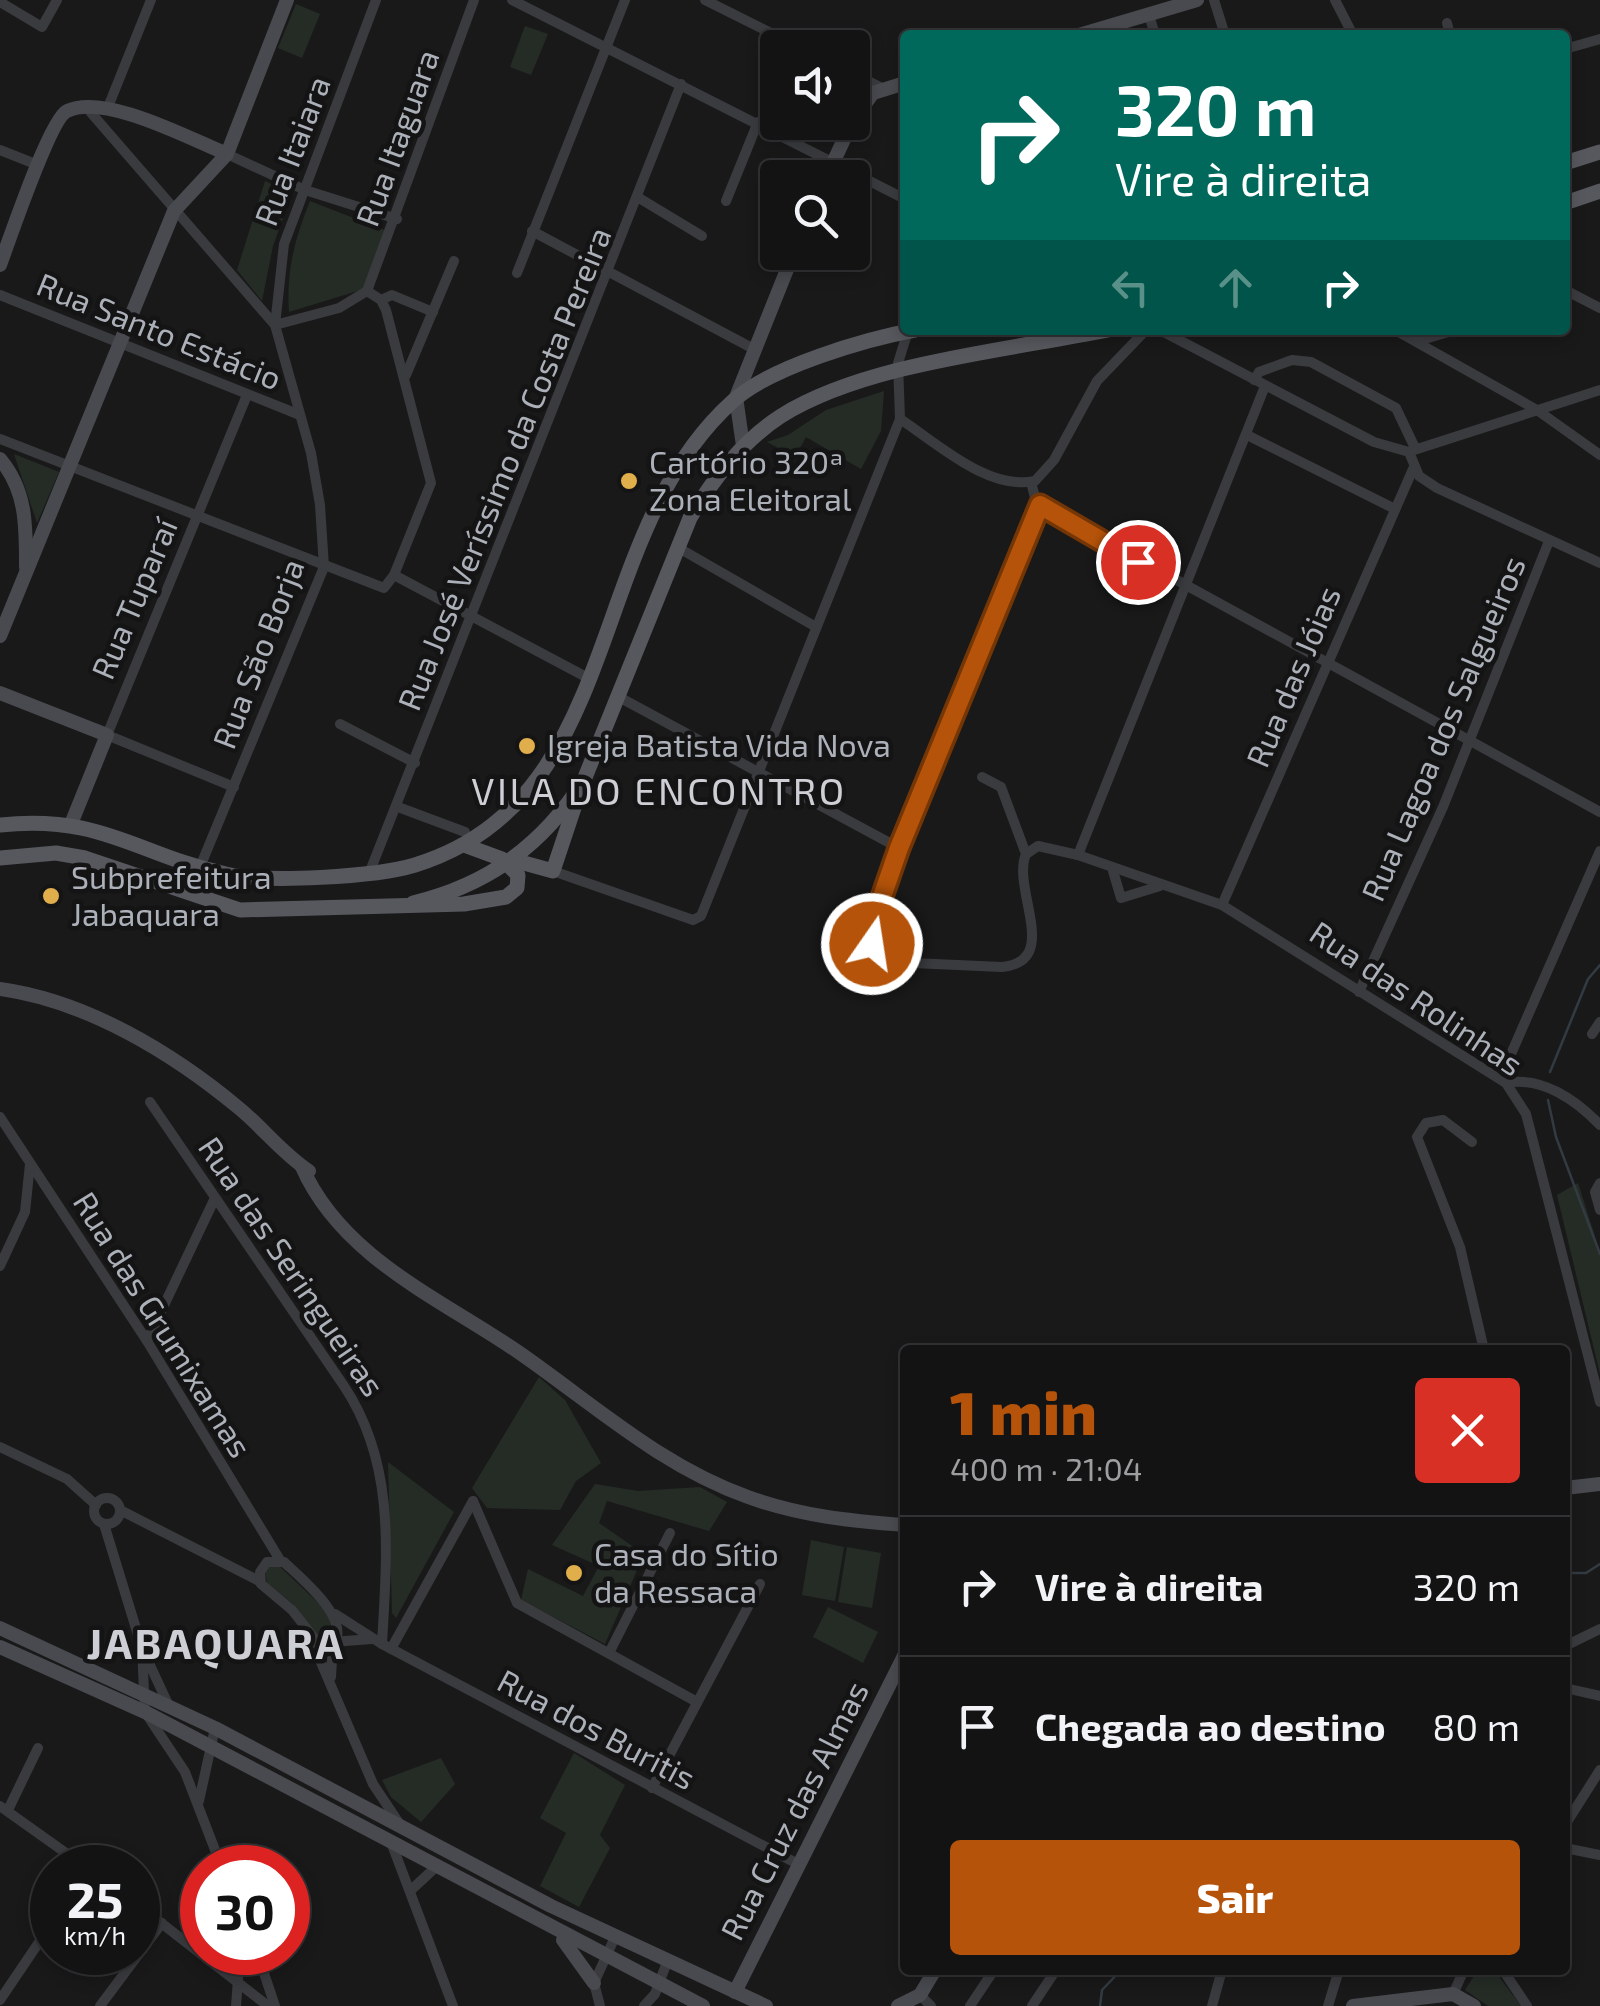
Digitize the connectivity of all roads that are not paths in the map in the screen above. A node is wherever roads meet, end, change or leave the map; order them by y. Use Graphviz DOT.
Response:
graph roads {
  1 [pos="57,0"];
  2 [pos="151,0"];
  3 [pos="287,0"];
  4 [pos="376,0"];
  5 [pos="474,0"];
  6 [pos="512,0"];
  7 [pos="625,0"];
  8 [pos="704,0"];
  9 [pos="1198,0"];
  10 [pos="1214,0"];
  11 [pos="1335,0"];
  12 [pos="7,3"];
  13 [pos="1149,15"];
  14 [pos="764,30"];
  15 [pos="1096,30"];
  16 [pos="1154,30"];
  17 [pos="1223,30"];
  18 [pos="1350,30"];
  19 [pos="1600,39"];
  20 [pos="604,44"];
  21 [pos="1570,48"];
  22 [pos="870,82"];
  23 [pos="681,84"];
  24 [pos="900,84"];
  25 [pos="884,89"];
  26 [pos="870,97"];
  27 [pos="97,107"];
  28 [pos="758,122"];
  29 [pos="0,150"];
  30 [pos="1600,152"];
  31 [pos="227,154"];
  32 [pos="829,160"];
  33 [pos="1570,161"];
  34 [pos="38,165"];
  35 [pos="870,181"];
  36 [pos="306,190"];
  37 [pos="1600,191"];
  38 [pos="900,196"];
  39 [pos="639,198"];
  40 [pos="726,200"];
  41 [pos="1570,200"];
  42 [pos="174,210"];
  43 [pos="397,219"];
  44 [pos="532,231"];
  45 [pos="702,236"];
  46 [pos="454,261"];
  47 [pos="0,265"];
  48 [pos="786,270"];
  49 [pos="610,272"];
  50 [pos="517,273"];
  51 [pos="367,292"];
  52 [pos="0,295"];
  53 [pos="1570,295"];
  54 [pos="382,300"];
  55 [pos="1600,308"];
  56 [pos="433,312"];
  57 [pos="275,325"];
  58 [pos="900,333"];
  59 [pos="906,335"];
  60 [pos="1083,335"];
  61 [pos="1141,335"];
  62 [pos="1169,335"];
  63 [pos="1405,335"];
  64 [pos="1438,335"];
  65 [pos="1417,341"];
  66 [pos="121,342"];
  67 [pos="752,348"];
  68 [pos="898,372"];
  69 [pos="406,376"];
  70 [pos="1254,380"];
  71 [pos="1265,386"];
  72 [pos="1600,390"];
  73 [pos="247,395"];
  74 [pos="736,398"];
  75 [pos="1537,410"];
  76 [pos="300,415"];
  77 [pos="900,419"];
  78 [pos="1247,435"];
  79 [pos="0,438"];
  80 [pos="743,446"];
  81 [pos="1412,450"];
  82 [pos="1600,455"];
  83 [pos="0,459"];
  84 [pos="70,466"];
  85 [pos="1414,469"];
  86 [pos="1032,482"];
  87 [pos="1040,505"];
  88 [pos="1393,508"];
  89 [pos="200,516"];
  90 [pos="1549,541"];
  91 [pos="676,547"];
  92 [pos="1600,563"];
  93 [pos="324,566"];
  94 [pos="26,575"];
  95 [pos="394,575"];
  96 [pos="1185,588"];
  97 [pos="474,616"];
  98 [pos="816,626"];
  99 [pos="0,636"];
  100 [pos="1328,666"];
  101 [pos="588,678"];
  102 [pos="0,693"];
  103 [pos="617,696"];
  104 [pos="340,724"];
  105 [pos="107,736"];
  106 [pos="1470,742"];
  107 [pos="415,763"];
  108 [pos="758,769"];
  109 [pos="982,777"];
  110 [pos="584,780"];
  111 [pos="234,787"];
  112 [pos="398,807"];
  113 [pos="1600,812"];
  114 [pos="72,824"];
  115 [pos="0,825"];
  116 [pos="464,838"];
  117 [pos="899,848"];
  118 [pos="1600,851"];
  119 [pos="1026,854"];
  120 [pos="1078,855"];
  121 [pos="0,858"];
  122 [pos="511,862"];
  123 [pos="200,867"];
  124 [pos="370,871"];
  125 [pos="553,871"];
  126 [pos="1113,871"];
  127 [pos="1162,885"];
  128 [pos="414,903"];
  129 [pos="1222,905"];
  130 [pos="0,989"];
  131 [pos="1359,992"];
  132 [pos="1600,1022"];
  133 [pos="1592,1034"];
  134 [pos="1503,1081"];
  135 [pos="150,1102"];
  136 [pos="1600,1102"];
  137 [pos="0,1118"];
  138 [pos="1596,1120"];
  139 [pos="1472,1142"];
  140 [pos="30,1164"];
  141 [pos="1600,1183"];
  142 [pos="214,1198"];
  143 [pos="1600,1210"];
  144 [pos="0,1266"];
  145 [pos="147,1341"];
  146 [pos="1483,1345"];
  147 [pos="1600,1402"];
  148 [pos="0,1447"];
  149 [pos="1600,1484"];
  150 [pos="1570,1487"];
  151 [pos="96,1504"];
  152 [pos="118,1515"];
  153 [pos="104,1524"];
  154 [pos="900,1525"];
  155 [pos="670,1533"];
  156 [pos="280,1560"];
  157 [pos="260,1576"];
  158 [pos="760,1584"];
  159 [pos="335,1614"];
  160 [pos="0,1628"];
  161 [pos="1600,1629"];
  162 [pos="310,1638"];
  163 [pos="334,1642"];
  164 [pos="382,1644"];
  165 [pos="1570,1644"];
  166 [pos="0,1647"];
  167 [pos="142,1648"];
  168 [pos="609,1653"];
  169 [pos="900,1664"];
  170 [pos="332,1683"];
  171 [pos="1570,1689"];
  172 [pos="144,1694"];
  173 [pos="1600,1696"];
  174 [pos="697,1702"];
  175 [pos="169,1706"];
  176 [pos="145,1712"];
  177 [pos="214,1728"];
  178 [pos="38,1748"];
  179 [pos="212,1749"];
  180 [pos="1600,1770"];
  181 [pos="185,1772"];
  182 [pos="203,1773"];
  183 [pos="374,1784"];
  184 [pos="652,1788"];
  185 [pos="199,1807"];
  186 [pos="364,1807"];
  187 [pos="4,1808"];
  188 [pos="1570,1817"];
  189 [pos="402,1827"];
  190 [pos="391,1842"];
  191 [pos="55,1845"];
  192 [pos="213,1845"];
  193 [pos="1570,1849"];
  194 [pos="1600,1854"];
  195 [pos="796,1863"];
  196 [pos="437,1866"];
  197 [pos="410,1890"];
  198 [pos="162,1923"];
  199 [pos="547,1927"];
  200 [pos="180,1935"];
  201 [pos="615,1938"];
  202 [pos="30,1956"];
  203 [pos="604,1957"];
  204 [pos="667,1962"];
  205 [pos="231,1975"];
  206 [pos="238,1975"];
  207 [pos="263,1975"];
  208 [pos="934,1975"];
  209 [pos="991,1975"];
  210 [pos="1053,1975"];
  211 [pos="1221,1975"];
  212 [pos="1337,1975"];
  213 [pos="1462,1975"];
  214 [pos="1506,1975"];
  215 [pos="238,1981"];
  216 [pos="594,1983"];
  217 [pos="660,1984"];
  218 [pos="735,1992"];
  219 [pos="1453,1994"];
  220 [pos="0,2000"];
  221 [pos="926,2001"];
  222 [pos="700,2005"];
  223 [pos="100,2006"];
  224 [pos="236,2006"];
  225 [pos="272,2006"];
  226 [pos="453,2006"];
  227 [pos="600,2006"];
  228 [pos="644,2006"];
  229 [pos="766,2006"];
  230 [pos="898,2006"];
  231 [pos="970,2006"];
  232 [pos="1032,2006"];
  233 [pos="1212,2006"];
  234 [pos="1328,2006"];
  235 [pos="1354,2006"];
  236 [pos="1474,2006"];
  237 [pos="1527,2006"];
  1 -- 12 [label="street"];
  2 -- 27 [label="street"];
  3 -- 31 [label="street"];
  4 -- 36 [label="street, Rua Itaiara"];
  5 -- 43 [label="street, Rua Itaguara"];
  6 -- 20 [label="street"];
  7 -- 20 [label="street"];
  8 -- 14 [label="street"];
  9 -- 13 [label="street"];
  10 -- 17 [label="street"];
  11 -- 18 [label="street"];
  13 -- 15 [label="street"];
  13 -- 16 [label="street"];
  19 -- 21 [label="street"];
  20 -- 23 [label="street"];
  20 -- 44 [label="street"];
  22 -- 25 [label="street"];
  23 -- 28 [label="street"];
  23 -- 39 [label="street, Rua José Veríssimo da Costa Pereira"];
  24 -- 25 [label="street"];
  25 -- 26 [label="street"];
  27 -- 31 [label="street"];
  27 -- 34 [label="street"];
  27 -- 42 [label="street, Rua São Borja"];
  28 -- 32 [label="street"];
  28 -- 40 [label="street"];
  29 -- 34 [label="street"];
  30 -- 33 [label="main road"];
  31 -- 36 [label="street"];
  31 -- 42 [label="street"];
  34 -- 47 [label="street"];
  35 -- 38 [label="street"];
  36 -- 43 [label="street"];
  36 -- 57 [label="street, Rua Itaiara"];
  37 -- 41 [label="main road"];
  39 -- 45 [label="street"];
  39 -- 49 [label="street, Rua José Veríssimo da Costa Pereira"];
  42 -- 57 [label="street, Rua São Borja"];
  42 -- 66 [label="street"];
  43 -- 51 [label="street, Rua Itaguara"];
  44 -- 49 [label="street"];
  44 -- 50 [label="street"];
  46 -- 56 [label="street"];
  48 -- 67 [label="street"];
  49 -- 67 [label="street"];
  49 -- 97 [label="street, Rua José Veríssimo da Costa Pereira"];
  51 -- 54 [label="street"];
  51 -- 57 [label="street"];
  52 -- 66 [label="street, Rua Santo Estácio"];
  53 -- 55 [label="street"];
  54 -- 56 [label="street"];
  54 -- 69 [label="street"];
  56 -- 69 [label="street"];
  57 -- 76 [label="street, Rua São Borja"];
  58 -- 74 [label="main road"];
  59 -- 68 [label="street"];
  60 -- 68 [label="main road"];
  61 -- 86 [label="street"];
  62 -- 70 [label="street"];
  63 -- 65 [label="street"];
  64 -- 65 [label="street"];
  65 -- 75 [label="street"];
  66 -- 73 [label="street, Rua Santo Estácio"];
  66 -- 84 [label="street"];
  67 -- 74 [label="street"];
  68 -- 77 [label="street"];
  68 -- 80 [label="main road"];
  69 -- 95 [label="street"];
  70 -- 71 [label="street"];
  70 -- 81 [label="street"];
  71 -- 78 [label="street"];
  71 -- 81 [label="street"];
  72 -- 75 [label="street"];
  73 -- 76 [label="street, Rua Santo Estácio"];
  73 -- 89 [label="street, Rua Tuparaí"];
  74 -- 80 [label="street"];
  74 -- 101 [label="main road"];
  75 -- 81 [label="street"];
  75 -- 82 [label="street"];
  76 -- 93 [label="street, Rua São Borja"];
  77 -- 86 [label="street"];
  77 -- 98 [label="street"];
  78 -- 88 [label="street"];
  78 -- 96 [label="street"];
  79 -- 84 [label="street"];
  80 -- 91 [label="main road"];
  81 -- 85 [label="street"];
  83 -- 94 [label="street"];
  84 -- 89 [label="street"];
  84 -- 94 [label="street"];
  85 -- 88 [label="street, Rua das Jóias"];
  85 -- 90 [label="street"];
  86 -- 87 [label="street"];
  87 -- 96 [label="street"];
  87 -- 117 [label="street"];
  88 -- 100 [label="street, Rua das Jóias"];
  89 -- 93 [label="street"];
  89 -- 105 [label="street, Rua Tuparaí"];
  90 -- 92 [label="street"];
  90 -- 106 [label="street, Rua Lagoa dos Salgueiros"];
  91 -- 98 [label="street"];
  91 -- 103 [label="main road"];
  93 -- 95 [label="street"];
  93 -- 111 [label="street, Rua São Borja"];
  94 -- 99 [label="street"];
  95 -- 97 [label="street"];
  96 -- 100 [label="street"];
  96 -- 120 [label="street"];
  97 -- 101 [label="street"];
  97 -- 107 [label="street, Rua José Veríssimo da Costa Pereira"];
  98 -- 108 [label="street"];
  100 -- 106 [label="street"];
  100 -- 129 [label="street, Rua das Jóias"];
  101 -- 116 [label="main road"];
  102 -- 105 [label="street"];
  103 -- 108 [label="street"];
  103 -- 110 [label="main road"];
  104 -- 107 [label="street"];
  105 -- 111 [label="street"];
  105 -- 114 [label="street, Rua Tuparaí"];
  106 -- 113 [label="street"];
  106 -- 131 [label="street, Rua Lagoa dos Salgueiros"];
  107 -- 112 [label="street, Rua José Veríssimo da Costa Pereira"];
  108 -- 117 [label="street"];
  108 -- 125 [label="street"];
  109 -- 119 [label="street"];
  110 -- 122 [label="main road"];
  110 -- 125 [label="main road"];
  111 -- 123 [label="street, Rua São Borja"];
  112 -- 116 [label="street"];
  112 -- 124 [label="street, Rua José Veríssimo da Costa Pereira"];
  114 -- 115 [label="main road"];
  114 -- 123 [label="main road"];
  116 -- 122 [label="main road"];
  116 -- 124 [label="main road"];
  117 -- 119 [label="street"];
  118 -- 134 [label="street"];
  119 -- 120 [label="street, Rua das Rolinhas"];
  120 -- 126 [label="street, Rua das Rolinhas"];
  121 -- 128 [label="main road"];
  122 -- 125 [label="main road"];
  122 -- 128 [label="main road"];
  122 -- 128 [label="main road"];
  123 -- 124 [label="main road"];
  126 -- 127 [label="street, Rua das Rolinhas"];
  126 -- 127 [label="street, Rua das Rolinhas"];
  127 -- 129 [label="street, Rua das Rolinhas"];
  129 -- 131 [label="street, Rua das Rolinhas"];
  130 -- 154 [label="street"];
  131 -- 134 [label="street, Rua das Rolinhas"];
  132 -- 133 [label="street"];
  134 -- 138 [label="street"];
  134 -- 147 [label="street, Rua das Rolinhas"];
  135 -- 142 [label="street, Rua das Seringueiras"];
  136 -- 138 [label="street"];
  137 -- 140 [label="street, Rua das Grumixamas"];
  139 -- 146 [label="street"];
  140 -- 144 [label="street"];
  140 -- 145 [label="street, Rua das Grumixamas"];
  141 -- 143 [label="street"];
  142 -- 145 [label="street"];
  142 -- 164 [label="street, Rua das Seringueiras"];
  145 -- 156 [label="street, Rua das Grumixamas"];
  148 -- 151 [label="street"];
  149 -- 150 [label="street"];
  151 -- 152 [label="street"];
  151 -- 153 [label="street"];
  152 -- 153 [label="street"];
  152 -- 157 [label="street"];
  153 -- 167 [label="street"];
  155 -- 168 [label="street"];
  156 -- 157 [label="street"];
  156 -- 159 [label="street, Rua das Grumixamas"];
  157 -- 162 [label="street"];
  158 -- 174 [label="street"];
  159 -- 163 [label="street"];
  159 -- 164 [label="street, Rua dos Buritis"];
  160 -- 172 [label="street"];
  161 -- 165 [label="street"];
  162 -- 163 [label="street"];
  162 -- 170 [label="street"];
  163 -- 164 [label="street"];
  163 -- 170 [label="street"];
  164 -- 168 [label="street"];
  164 -- 184 [label="street, Rua dos Buritis"];
  166 -- 176 [label="street"];
  167 -- 172 [label="street"];
  167 -- 175 [label="street"];
  168 -- 174 [label="street"];
  169 -- 195 [label="street, Rua Cruz das Almas"];
  170 -- 183 [label="street"];
  171 -- 173 [label="street"];
  172 -- 175 [label="street"];
  172 -- 176 [label="street"];
  174 -- 184 [label="street"];
  175 -- 177 [label="street"];
  176 -- 179 [label="street"];
  176 -- 181 [label="street"];
  177 -- 179 [label="street"];
  177 -- 186 [label="street"];
  178 -- 187 [label="street"];
  179 -- 182 [label="street"];
  179 -- 190 [label="street"];
  180 -- 188 [label="street"];
  181 -- 182 [label="street"];
  181 -- 185 [label="street"];
  182 -- 185 [label="street"];
  183 -- 186 [label="street"];
  183 -- 189 [label="street"];
  184 -- 195 [label="street, Rua dos Buritis"];
  185 -- 192 [label="street"];
  186 -- 189 [label="street"];
  187 -- 191 [label="street"];
  189 -- 201 [label="street"];
  190 -- 196 [label="street"];
  190 -- 197 [label="street"];
  193 -- 194 [label="street"];
  195 -- 218 [label="street, Rua Cruz das Almas"];
  196 -- 197 [label="street"];
  196 -- 199 [label="street"];
  197 -- 226 [label="street"];
  198 -- 200 [label="street"];
  198 -- 223 [label="street"];
  199 -- 203 [label="street"];
  199 -- 216 [label="street"];
  201 -- 203 [label="street"];
  201 -- 204 [label="street"];
  202 -- 220 [label="street"];
  203 -- 216 [label="street"];
  203 -- 217 [label="street"];
  204 -- 217 [label="street"];
  204 -- 218 [label="street"];
  205 -- 215 [label="street"];
  206 -- 215 [label="street"];
  207 -- 225 [label="street"];
  208 -- 221 [label="street"];
  209 -- 231 [label="street"];
  210 -- 232 [label="street"];
  211 -- 233 [label="street"];
  212 -- 234 [label="street"];
  213 -- 219 [label="street"];
  214 -- 237 [label="street"];
  215 -- 224 [label="street"];
  215 -- 225 [label="street"];
  216 -- 227 [label="street"];
  217 -- 222 [label="street"];
  217 -- 228 [label="street"];
  218 -- 229 [label="street"];
  219 -- 235 [label="street"];
  219 -- 236 [label="street"];
  221 -- 230 [label="street"];
}
